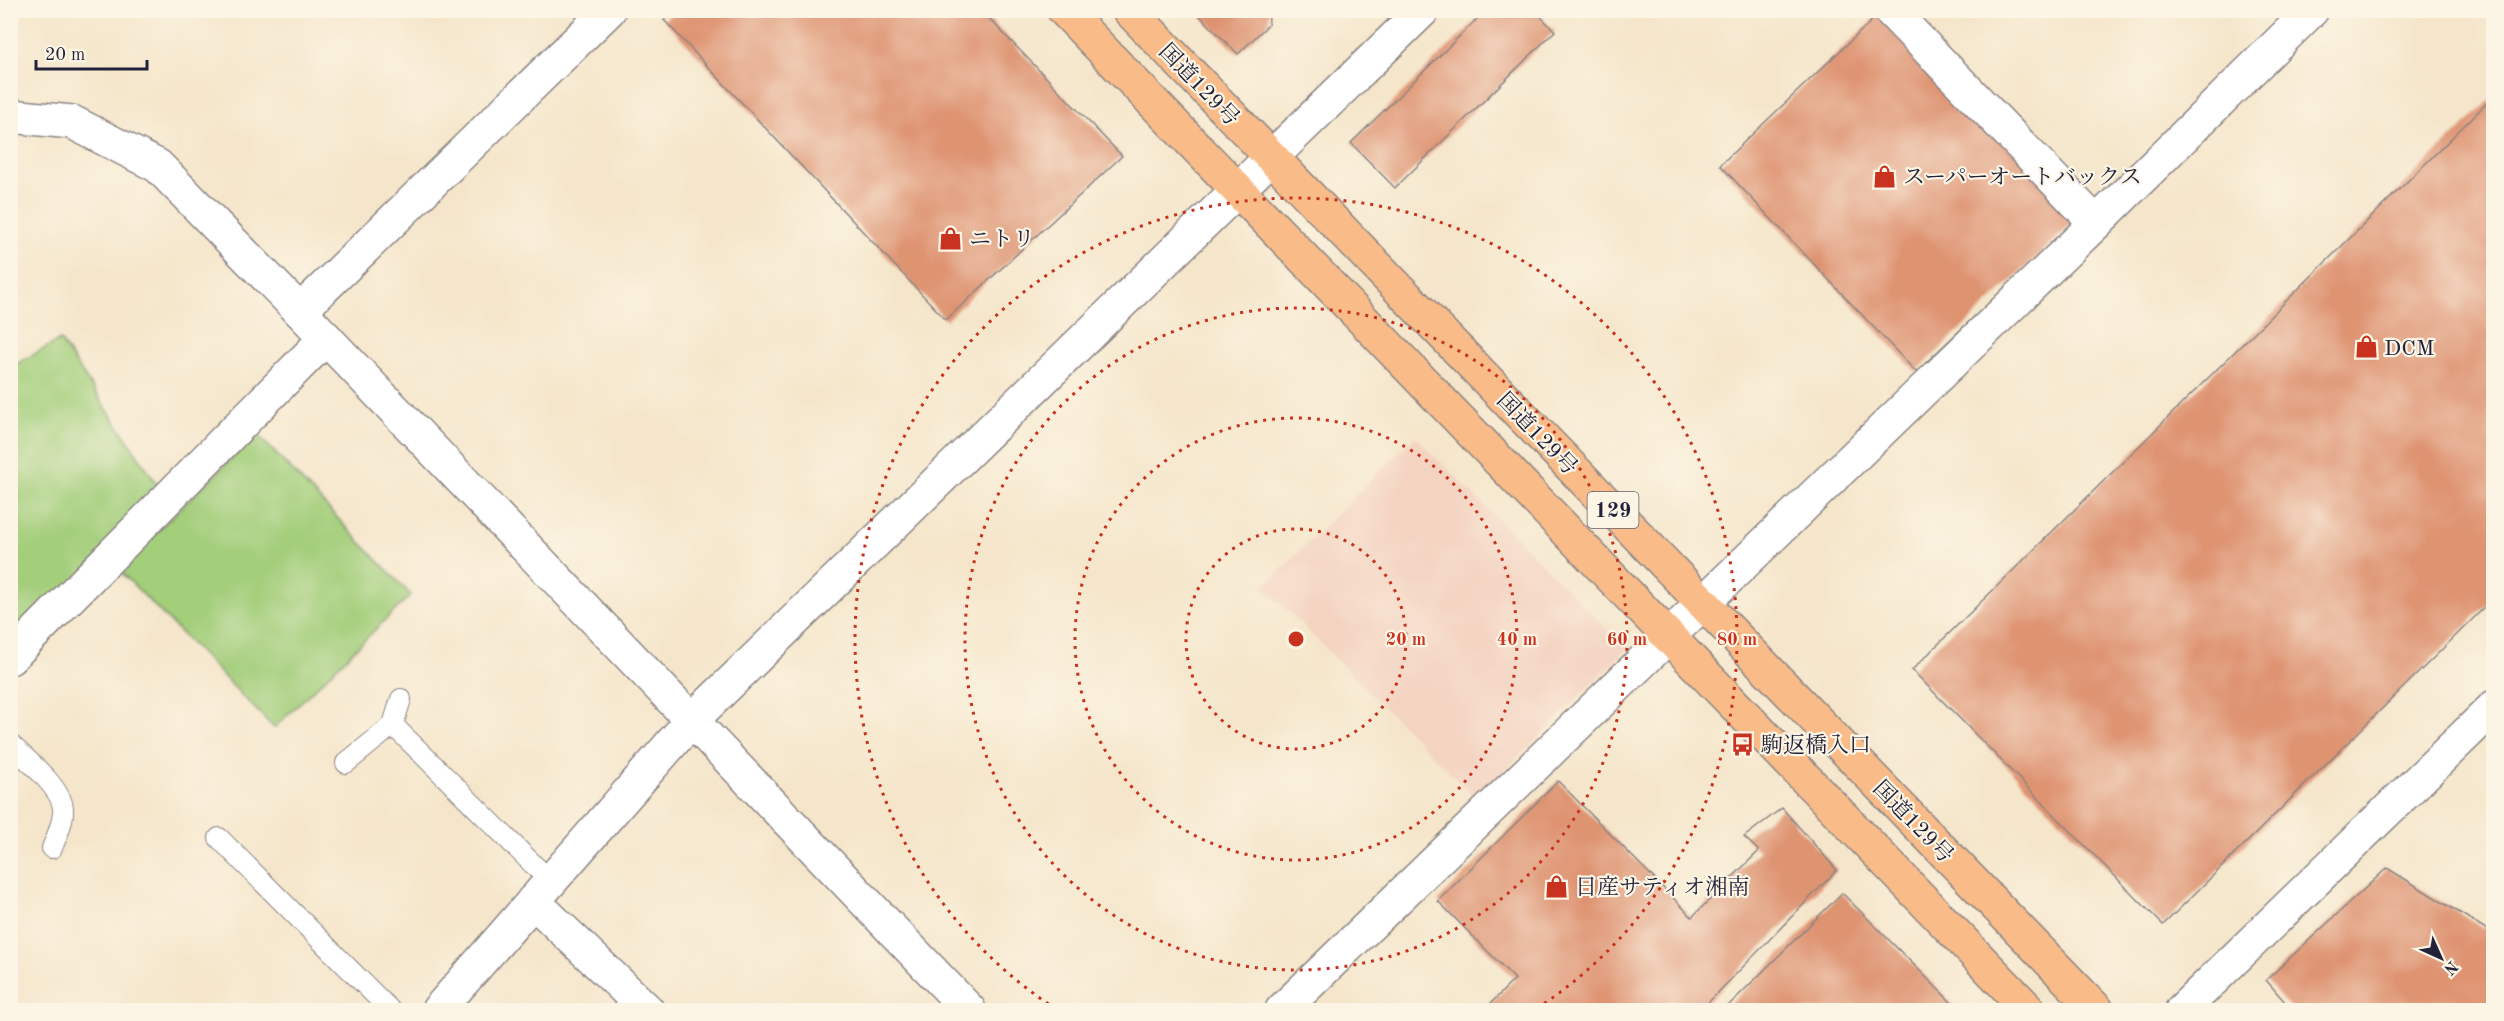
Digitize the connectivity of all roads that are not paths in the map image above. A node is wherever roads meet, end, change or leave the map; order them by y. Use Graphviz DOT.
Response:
graph roads {
  1 [pos="609,10"];
  2 [pos="1064,10"];
  3 [pos="1129,10"];
  4 [pos="1423,10"];
  5 [pos="1890,10"];
  6 [pos="2312,10"];
  7 [pos="10,116"];
  8 [pos="1270,157"];
  9 [pos="1238,190"];
  10 [pos="2096,223"];
  11 [pos="300,311"];
  12 [pos="326,338"];
  13 [pos="1702,602"];
  14 [pos="1669,635"];
  15 [pos="10,658"];
  16 [pos="401,699"];
  17 [pos="2493,707"];
  18 [pos="692,720"];
  19 [pos="393,725"];
  20 [pos="10,744"];
  21 [pos="346,763"];
  22 [pos="219,838"];
  23 [pos="52,848"];
  24 [pos="542,891"];
  25 [pos="390,1011"];
  26 [pos="438,1011"];
  27 [pos="647,1011"];
  28 [pos="969,1011"];
  29 [pos="1282,1011"];
  30 [pos="2029,1011"];
  31 [pos="2097,1011"];
  32 [pos="2182,1011"];
  1 -- 11 [label="street"];
  2 -- 9 [label="highway, 国道129号 / 129"];
  3 -- 8 [label="highway, 国道129号 / 129"];
  4 -- 8 [label="street"];
  5 -- 10 [label="street"];
  6 -- 10 [label="street"];
  7 -- 11 [label="street"];
  8 -- 9 [label="street"];
  8 -- 13 [label="highway, 国道129号 / 129"];
  9 -- 14 [label="highway, 国道129号 / 129"];
  9 -- 18 [label="street"];
  10 -- 13 [label="street"];
  11 -- 12 [label="street"];
  12 -- 15 [label="street"];
  12 -- 18 [label="street"];
  13 -- 14 [label="street"];
  13 -- 31 [label="highway, 国道129号 / 129"];
  14 -- 29 [label="street"];
  14 -- 30 [label="highway, 国道129号 / 129"];
  16 -- 19 [label="lane"];
  17 -- 32 [label="street"];
  18 -- 24 [label="street"];
  18 -- 28 [label="street"];
  19 -- 21 [label="lane"];
  19 -- 24 [label="lane"];
  20 -- 23 [label="lane"];
  22 -- 25 [label="lane"];
  24 -- 26 [label="street"];
  24 -- 27 [label="street"];
}
